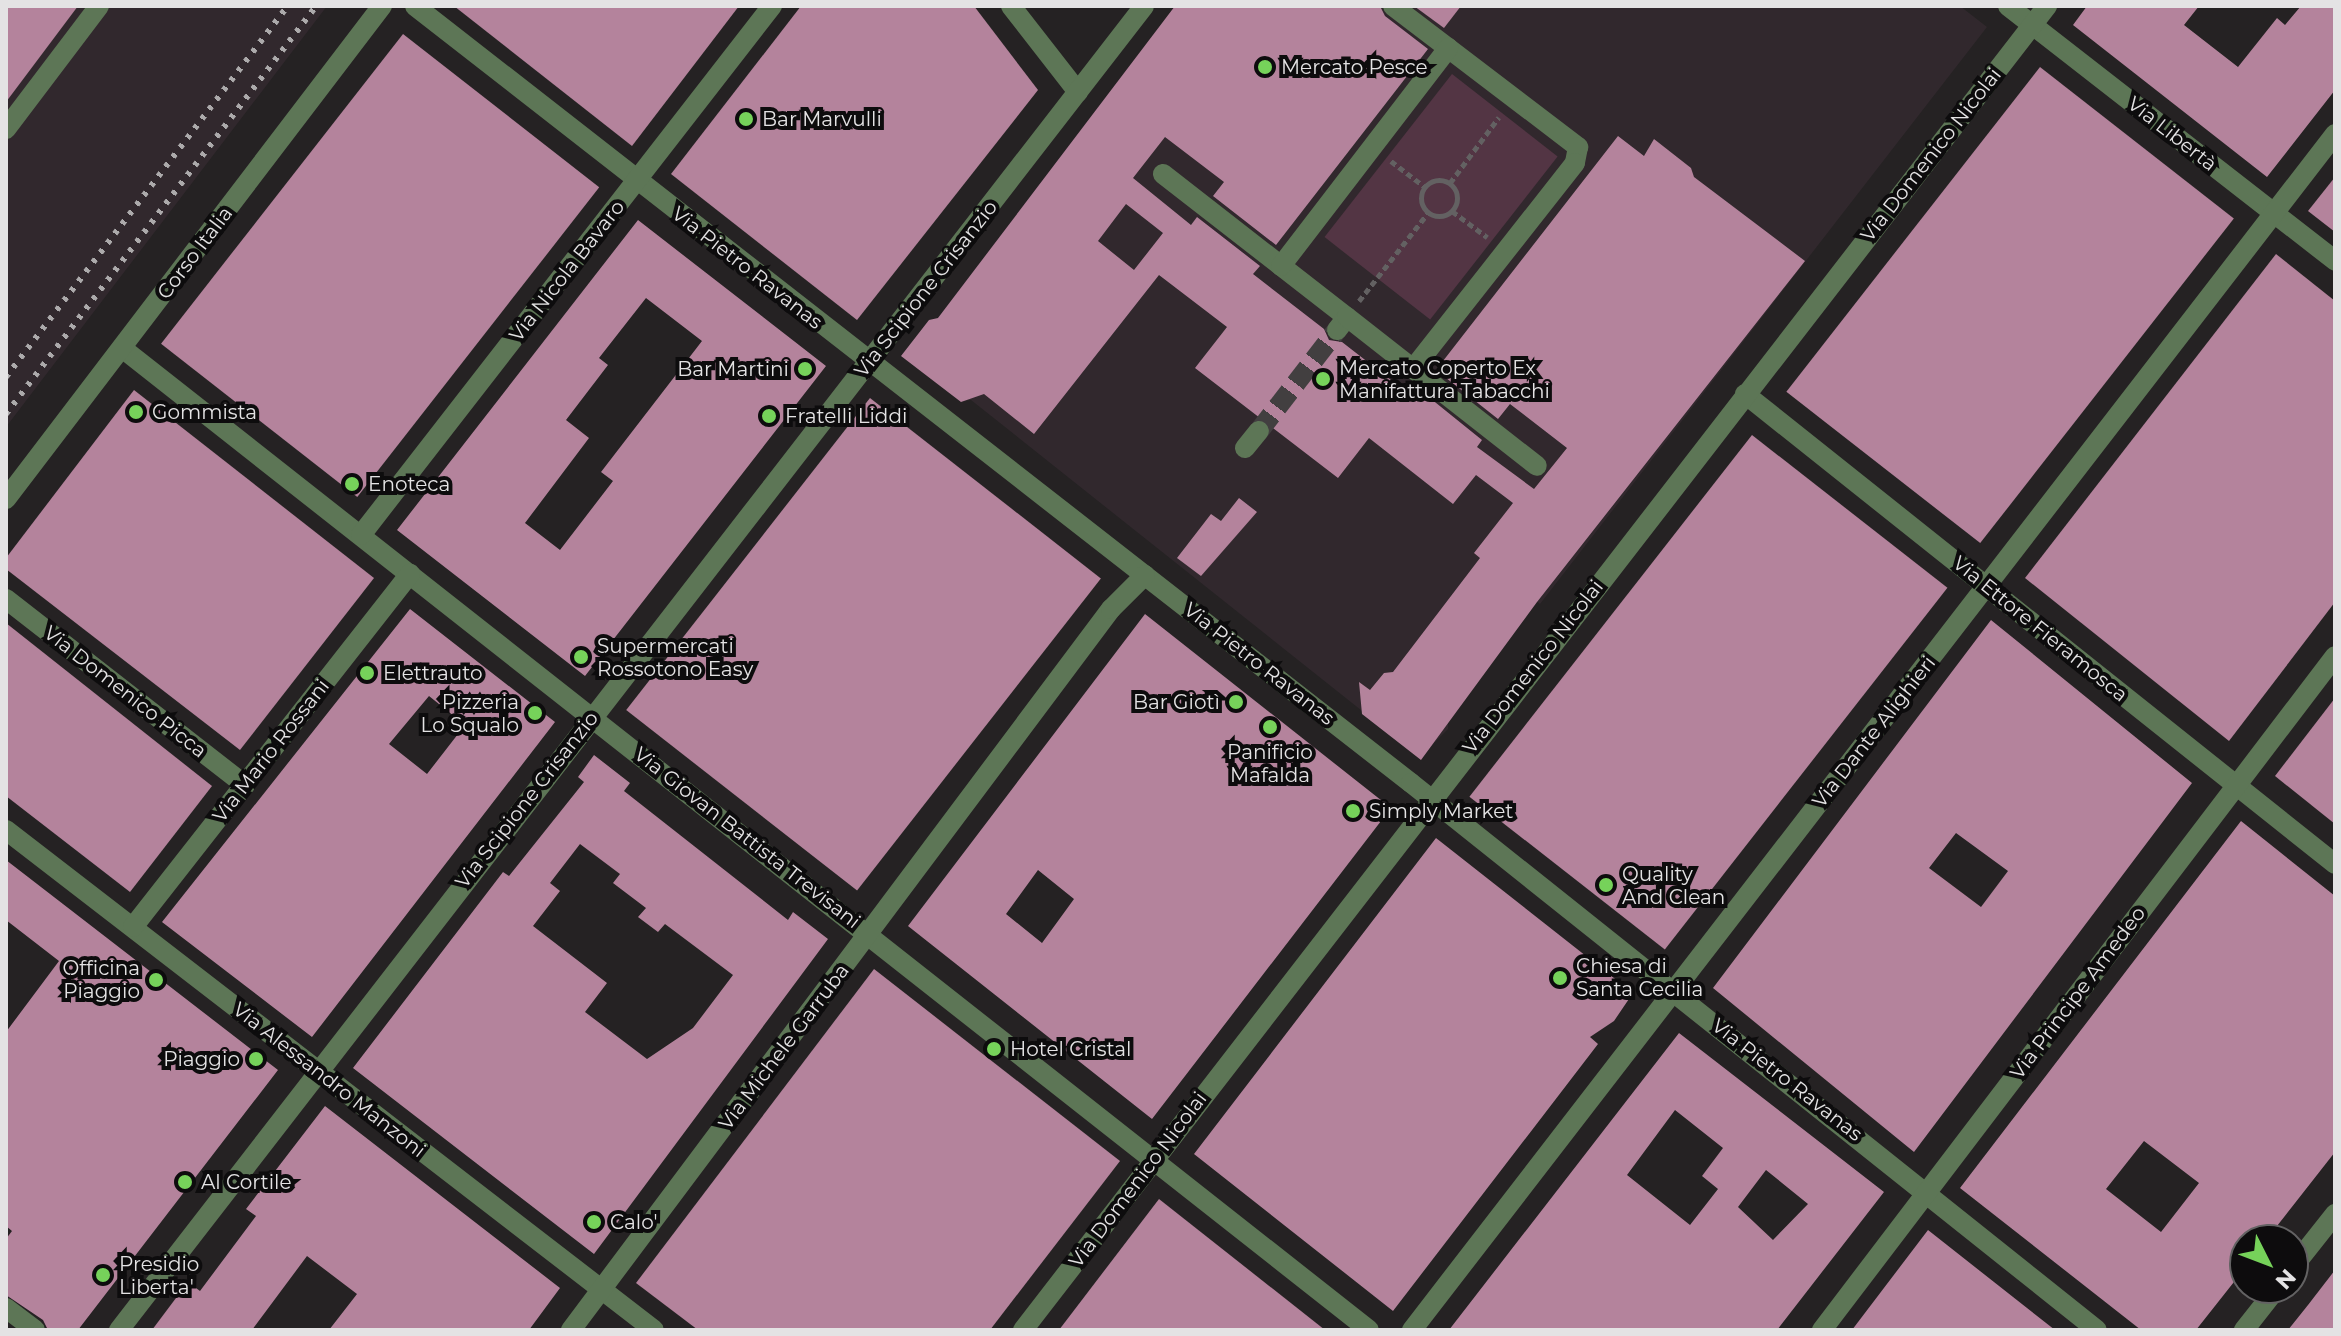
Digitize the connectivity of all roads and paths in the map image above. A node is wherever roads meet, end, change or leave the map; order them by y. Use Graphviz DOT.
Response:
graph roads {
  1 [pos="99,6"];
  2 [pos="382,6"];
  3 [pos="415,6"];
  4 [pos="772,6"];
  5 [pos="1011,6"];
  6 [pos="1144,6"];
  7 [pos="1393,6"];
  8 [pos="2008,6"];
  9 [pos="2047,6"];
  10 [pos="2033,24"];
  11 [pos="1448,48"];
  12 [pos="1078,92"];
  13 [pos="1514,97"];
  14 [pos="6,129"];
  15 [pos="2335,134"];
  16 [pos="1371,145"];
  17 [pos="1163,174"];
  18 [pos="636,181"];
  19 [pos="1450,183"];
  20 [pos="1425,187"];
  21 [pos="1452,211"];
  22 [pos="1428,213"];
  23 [pos="2274,214"];
  24 [pos="1506,251"];
  25 [pos="2335,261"];
  26 [pos="1281,266"];
  27 [pos="1342,323"];
  28 [pos="122,348"];
  29 [pos="869,363"];
  30 [pos="1413,369"];
  31 [pos="1745,394"];
  32 [pos="1259,431"];
  33 [pos="1245,448"];
  34 [pos="1537,466"];
  35 [pos="6,499"];
  36 [pos="361,535"];
  37 [pos="410,574"];
  38 [pos="1145,575"];
  39 [pos="1986,586"];
  40 [pos="6,599"];
  41 [pos="2335,656"];
  42 [pos="591,717"];
  43 [pos="245,785"];
  44 [pos="2236,785"];
  45 [pos="1431,799"];
  46 [pos="6,830"];
  47 [pos="2335,864"];
  48 [pos="133,927"];
  49 [pos="869,933"];
  50 [pos="1674,991"];
  51 [pos="317,1072"];
  52 [pos="1153,1159"];
  53 [pos="1928,1192"];
  54 [pos="2335,1214"];
  55 [pos="2309,1247"];
  56 [pos="601,1290"];
  57 [pos="2264,1304"];
  58 [pos="6,1308"];
  59 [pos="35,1330"];
  60 [pos="119,1330"];
  61 [pos="571,1330"];
  62 [pos="654,1330"];
  63 [pos="1023,1330"];
  64 [pos="1369,1330"];
  65 [pos="1412,1330"];
  66 [pos="1822,1330"];
  67 [pos="2097,1330"];
  68 [pos="2244,1330"];
  1 -- 14 [label="street"];
  2 -- 28 [label="street, Corso Italia"];
  3 -- 18 [label="street, Via Pietro Ravanas"];
  4 -- 18 [label="street, Via Nicola Bavaro"];
  5 -- 12 [label="street"];
  6 -- 12 [label="street, Via Scipione Crisanzio"];
  7 -- 11 [label="street"];
  8 -- 10 [label="street, Via Libertà"];
  9 -- 10 [label="street, Via Domenico Nicolai"];
  10 -- 23 [label="street, Via Libertà"];
  10 -- 31 [label="street, Via Domenico Nicolai"];
  11 -- 13 [label="street"];
  11 -- 16 [label="street"];
  12 -- 29 [label="street, Via Scipione Crisanzio"];
  13 -- 19 [label="path"];
  13 -- 24 [label="street"];
  15 -- 23 [label="street, Via Dante Alighieri"];
  16 -- 20 [label="path"];
  16 -- 26 [label="street"];
  17 -- 26 [label="street"];
  18 -- 29 [label="street, Via Pietro Ravanas"];
  18 -- 36 [label="street, Via Nicola Bavaro"];
  19 -- 20 [label="path"];
  19 -- 21 [label="path"];
  20 -- 22 [label="path"];
  21 -- 22 [label="path"];
  21 -- 24 [label="path"];
  22 -- 27 [label="path"];
  23 -- 25 [label="street, Via Libertà"];
  23 -- 39 [label="street, Via Dante Alighieri"];
  24 -- 30 [label="street"];
  26 -- 27 [label="street"];
  27 -- 30 [label="street"];
  28 -- 35 [label="street, Corso Italia"];
  28 -- 36 [label="street, Via Giovan Battista Trevisani"];
  29 -- 38 [label="street, Via Pietro Ravanas"];
  29 -- 42 [label="street, Via Scipione Crisanzio"];
  30 -- 34 [label="street"];
  31 -- 39 [label="street, Via Ettore Fieramosca"];
  31 -- 45 [label="street, Via Domenico Nicolai"];
  32 -- 33 [label="street"];
  36 -- 37 [label="street, Via Giovan Battista Trevisani"];
  37 -- 42 [label="street, Via Giovan Battista Trevisani"];
  37 -- 43 [label="street, Via Mario Rossani"];
  38 -- 45 [label="street, Via Pietro Ravanas"];
  38 -- 49 [label="street, Via Michele Garruba"];
  39 -- 44 [label="street, Via Ettore Fieramosca"];
  39 -- 50 [label="street, Via Dante Alighieri"];
  40 -- 43 [label="street, Via Domenico Picca"];
  41 -- 44 [label="street, Via Principe Amedeo"];
  42 -- 49 [label="street, Via Giovan Battista Trevisani"];
  42 -- 51 [label="street, Via Scipione Crisanzio"];
  43 -- 48 [label="street, Via Mario Rossani"];
  44 -- 47 [label="street, Via Ettore Fieramosca"];
  44 -- 53 [label="street, Via Principe Amedeo"];
  45 -- 50 [label="street, Via Pietro Ravanas"];
  45 -- 52 [label="street, Via Domenico Nicolai"];
  46 -- 48 [label="street, Via Alessandro Manzoni"];
  48 -- 51 [label="street, Via Alessandro Manzoni"];
  49 -- 52 [label="street, Via Giovan Battista Trevisani"];
  49 -- 56 [label="street, Via Michele Garruba"];
  50 -- 53 [label="street, Via Pietro Ravanas"];
  50 -- 65 [label="street, Via Dante Alighieri"];
  51 -- 56 [label="street, Via Alessandro Manzoni"];
  51 -- 60 [label="street, Via Scipione Crisanzio"];
  52 -- 63 [label="street, Via Domenico Nicolai"];
  52 -- 64 [label="street, Via Giovan Battista Trevisani"];
  53 -- 66 [label="street, Via Principe Amedeo"];
  53 -- 67 [label="street, Via Pietro Ravanas"];
  54 -- 55 [label="street"];
  56 -- 61 [label="street, Via Michele Garruba"];
  56 -- 62 [label="street, Via Alessandro Manzoni"];
  57 -- 68 [label="street"];
  58 -- 59 [label="street"];
}
